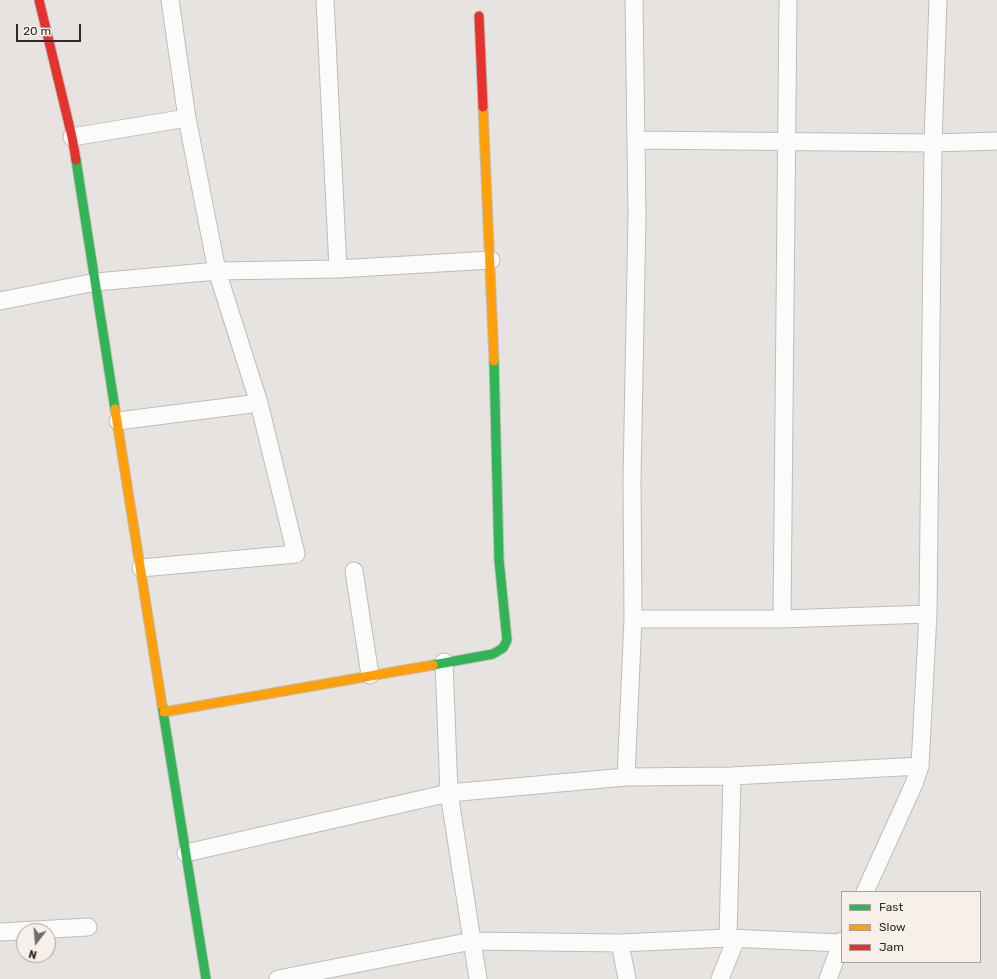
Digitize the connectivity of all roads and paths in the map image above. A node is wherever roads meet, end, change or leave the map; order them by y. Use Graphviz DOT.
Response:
graph roads {
  1 [pos="39,0"];
  2 [pos="170,0"];
  3 [pos="325,0"];
  4 [pos="634,0"];
  5 [pos="788,0"];
  6 [pos="938,0"];
  7 [pos="479,16"];
  8 [pos="187,118"];
  9 [pos="72,137"];
  10 [pos="637,140"];
  11 [pos="786,141"];
  12 [pos="997,141"];
  13 [pos="933,143"];
  14 [pos="491,260"];
  15 [pos="338,269"];
  16 [pos="217,271"];
  17 [pos="96,282"];
  18 [pos="0,301"];
  19 [pos="259,403"];
  20 [pos="118,421"];
  21 [pos="141,568"];
  22 [pos="354,571"];
  23 [pos="928,614"];
  24 [pos="633,619"];
  25 [pos="782,619"];
  26 [pos="444,662"];
  27 [pos="370,676"];
  28 [pos="164,712"];
  29 [pos="920,766"];
  30 [pos="732,776"];
  31 [pos="626,777"];
  32 [pos="449,793"];
  33 [pos="186,853"];
  34 [pos="865,891"];
  35 [pos="88,927"];
  36 [pos="0,932"];
  37 [pos="732,939"];
  38 [pos="472,941"];
  39 [pos="841,942"];
  40 [pos="620,943"];
  41 [pos="841,945"];
  42 [pos="206,979"];
  43 [pos="278,979"];
  44 [pos="478,979"];
  45 [pos="627,979"];
  46 [pos="720,979"];
  47 [pos="828,979"];
  1 -- 9 [label="street"];
  2 -- 8 [label="street"];
  3 -- 15 [label="street"];
  4 -- 10 [label="street"];
  5 -- 11 [label="street"];
  6 -- 13 [label="street"];
  7 -- 14 [label="street"];
  8 -- 9 [label="street"];
  8 -- 16 [label="street"];
  9 -- 17 [label="street"];
  10 -- 11 [label="street"];
  10 -- 24 [label="street"];
  11 -- 13 [label="street"];
  11 -- 25 [label="street"];
  12 -- 13 [label="street"];
  13 -- 23 [label="street"];
  14 -- 15 [label="street"];
  14 -- 26 [label="street"];
  15 -- 16 [label="street"];
  16 -- 17 [label="street"];
  16 -- 19 [label="street"];
  17 -- 18 [label="street"];
  17 -- 20 [label="street"];
  19 -- 20 [label="street"];
  19 -- 21 [label="street"];
  20 -- 21 [label="street"];
  21 -- 28 [label="street"];
  22 -- 27 [label="street"];
  23 -- 25 [label="street"];
  23 -- 29 [label="street"];
  24 -- 25 [label="street"];
  24 -- 31 [label="street"];
  26 -- 27 [label="street"];
  26 -- 32 [label="street"];
  27 -- 28 [label="street"];
  28 -- 33 [label="street"];
  29 -- 30 [label="street"];
  29 -- 34 [label="street"];
  30 -- 31 [label="street"];
  30 -- 37 [label="street"];
  31 -- 32 [label="street"];
  32 -- 33 [label="street"];
  32 -- 38 [label="street"];
  33 -- 42 [label="street"];
  35 -- 36 [label="street"];
  37 -- 39 [label="street"];
  37 -- 40 [label="street"];
  37 -- 46 [label="street"];
  38 -- 40 [label="street"];
  38 -- 43 [label="street"];
  38 -- 44 [label="street"];
  40 -- 45 [label="street"];
  41 -- 47 [label="street"];
}
